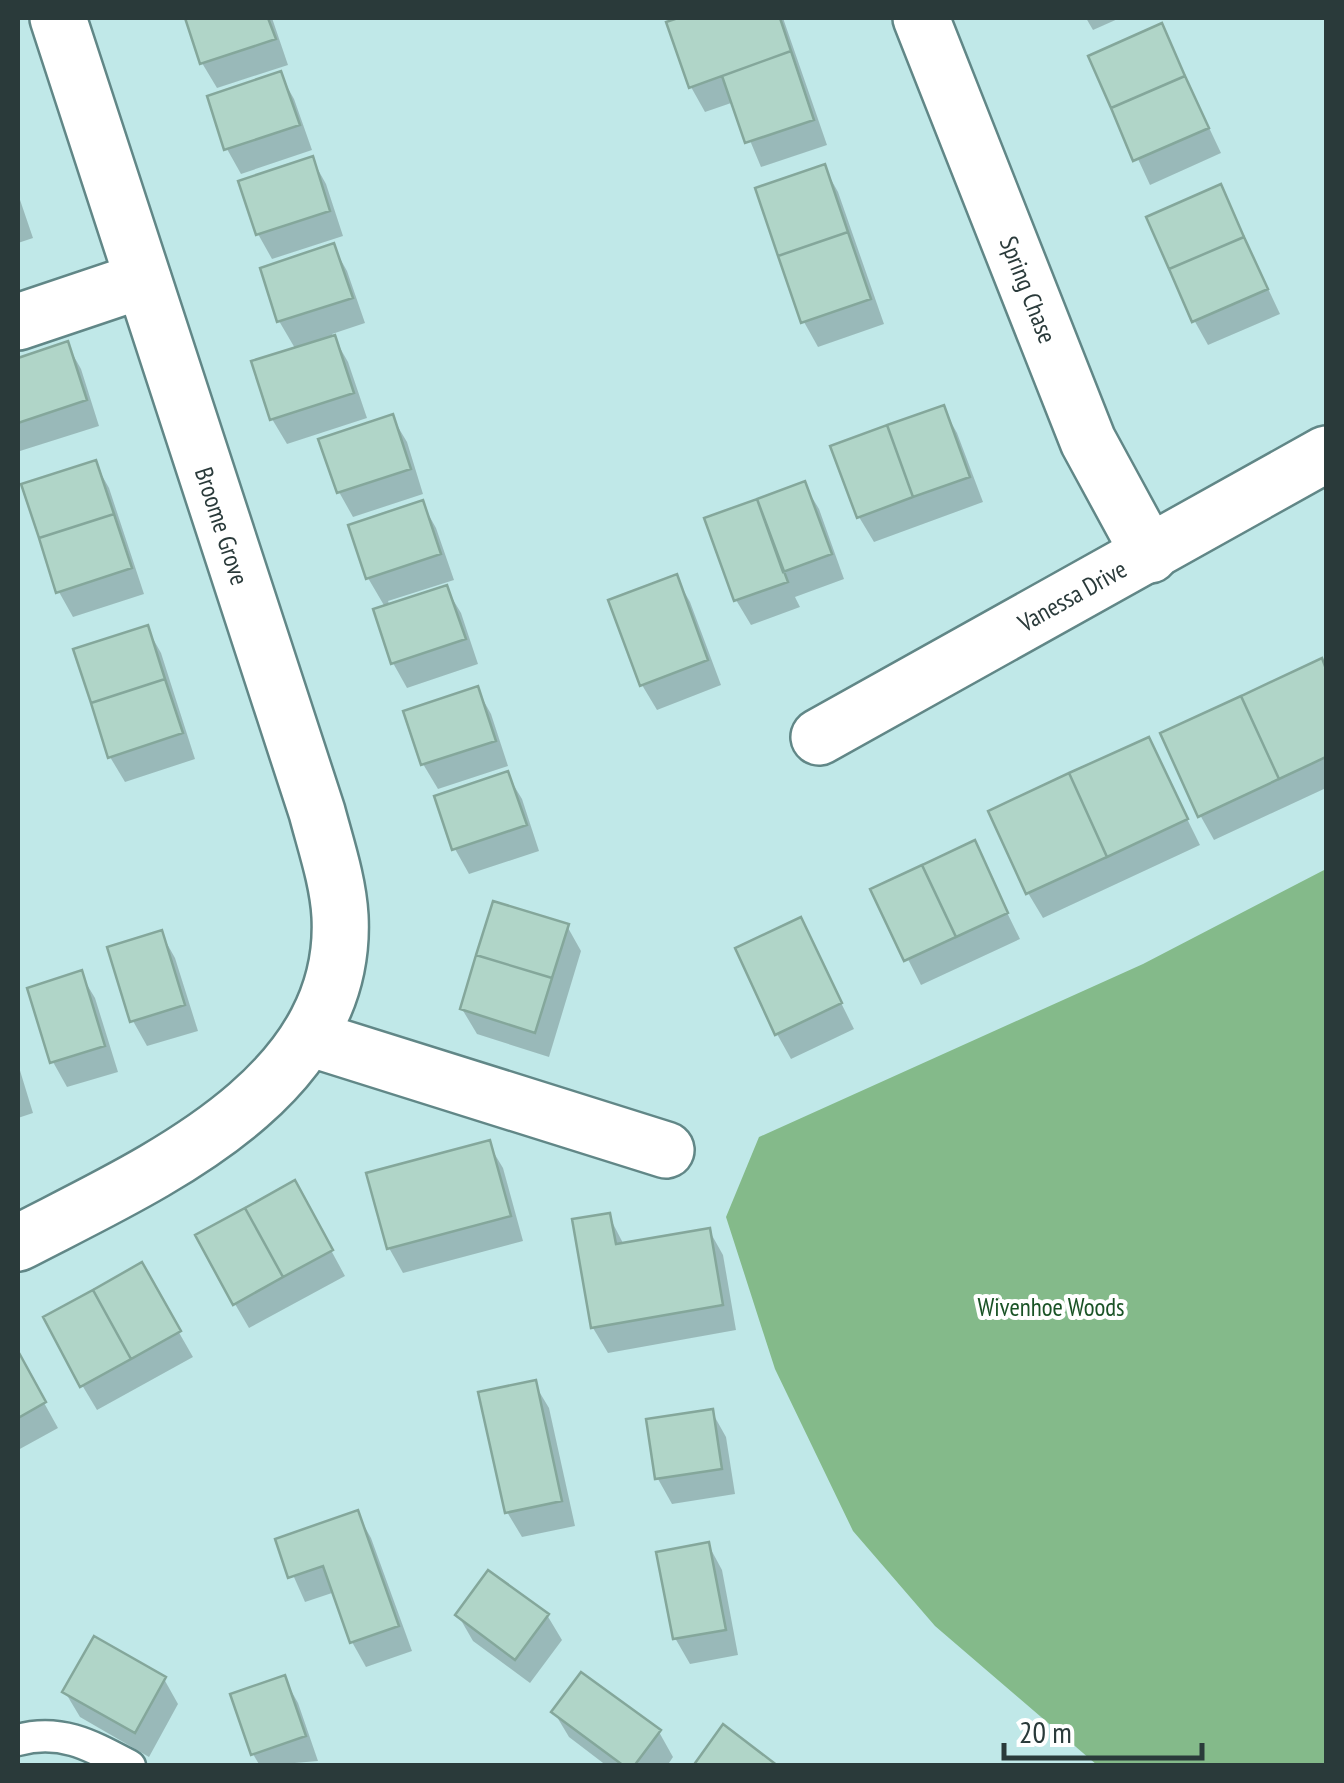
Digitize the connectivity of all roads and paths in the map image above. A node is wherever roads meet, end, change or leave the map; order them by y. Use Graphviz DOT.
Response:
graph roads {
  1 [pos="58,18"];
  2 [pos="921,18"];
  3 [pos="142,280"];
  4 [pos="18,322"];
  5 [pos="1326,454"];
  6 [pos="1150,555"];
  7 [pos="819,737"];
  8 [pos="309,1038"];
  9 [pos="666,1150"];
  10 [pos="18,1243"];
  11 [pos="18,1740"];
  12 [pos="130,1766"];
  1 -- 3 [label="street, Broome Grove"];
  2 -- 6 [label="street, Spring Chase"];
  3 -- 4 [label="street"];
  3 -- 8 [label="street, Broome Grove"];
  5 -- 6 [label="street, Vanessa Drive"];
  6 -- 7 [label="street, Vanessa Drive"];
  8 -- 9 [label="street"];
  8 -- 10 [label="street, Broome Grove"];
  11 -- 12 [label="lane"];
}
